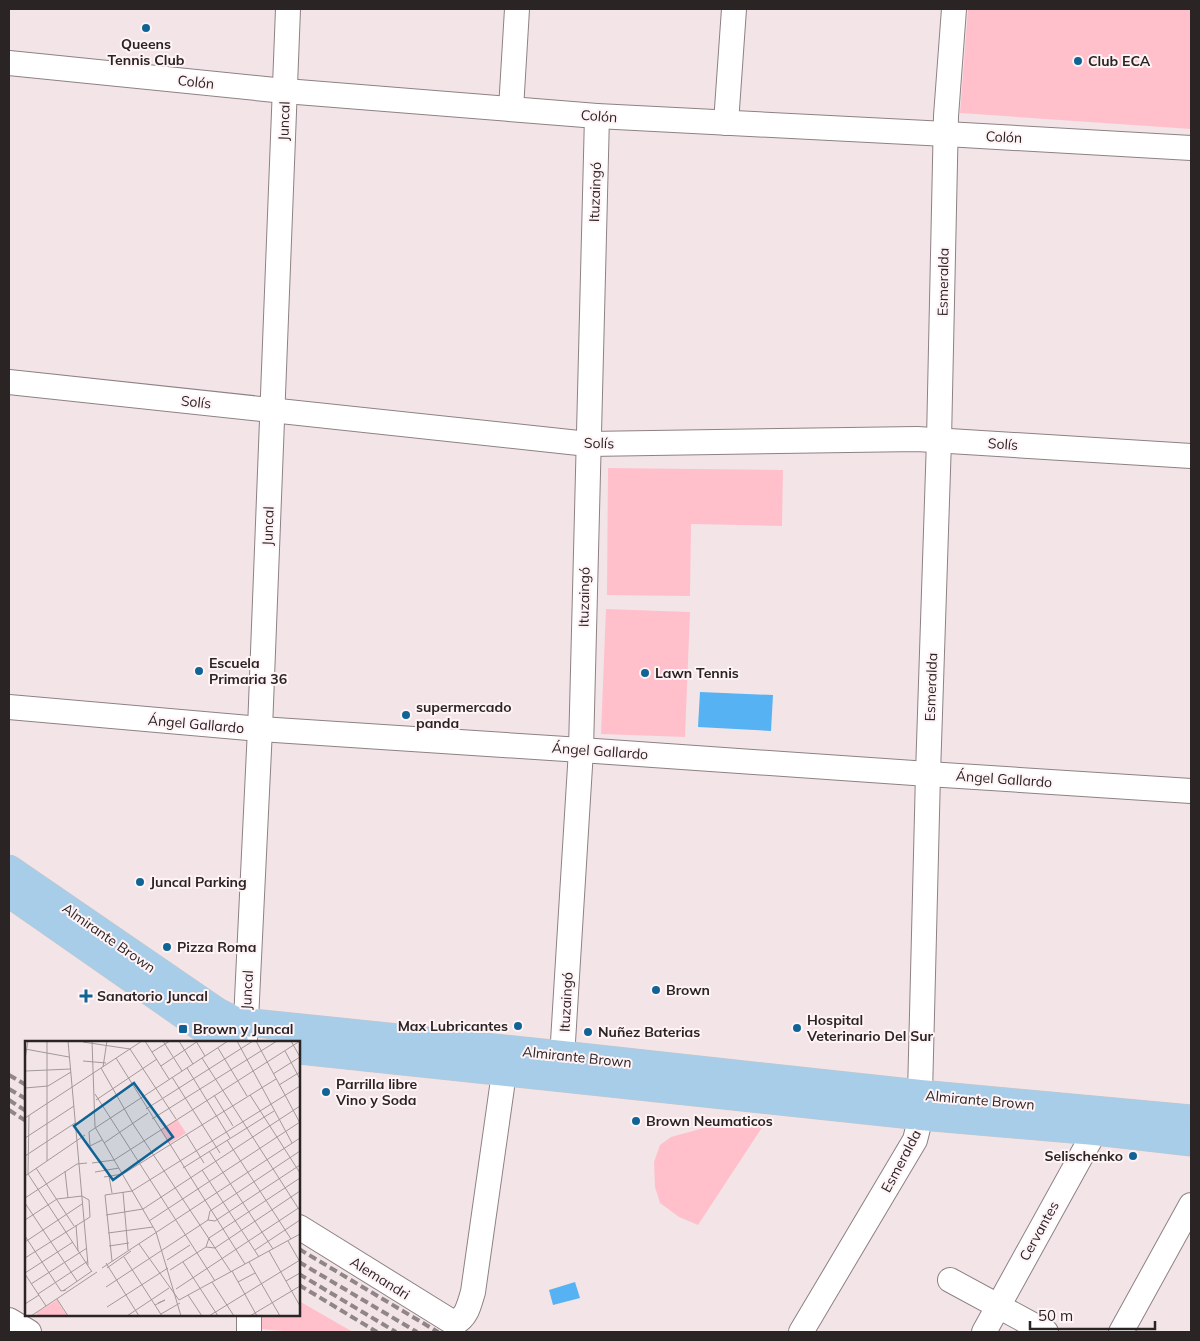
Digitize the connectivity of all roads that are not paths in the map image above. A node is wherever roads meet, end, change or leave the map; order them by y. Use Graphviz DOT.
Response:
graph roads {
  1 [pos="288,9"];
  2 [pos="517,9"];
  3 [pos="734,9"];
  4 [pos="954,9"];
  5 [pos="9,63"];
  6 [pos="285,91"];
  7 [pos="511,109"];
  8 [pos="597,116"];
  9 [pos="726,123"];
  10 [pos="946,134"];
  11 [pos="1191,148"];
  12 [pos="9,382"];
  13 [pos="273,411"];
  14 [pos="939,440"];
  15 [pos="588,444"];
  16 [pos="1191,456"];
  17 [pos="9,707"];
  18 [pos="260,729"];
  19 [pos="581,750"];
  20 [pos="928,774"];
  21 [pos="1191,791"];
  22 [pos="9,868"];
  23 [pos="9,893"];
  24 [pos="241,1036"];
  25 [pos="294,1041"];
  26 [pos="300,1042"];
  27 [pos="300,1050"];
  28 [pos="562,1066"];
  29 [pos="504,1073"];
  30 [pos="921,1105"];
  31 [pos="1191,1120"];
  32 [pos="1095,1131"];
  33 [pos="1191,1142"];
  34 [pos="1191,1205"];
  35 [pos="300,1229"];
  36 [pos="950,1280"];
  37 [pos="999,1306"];
  38 [pos="249,1316"];
  39 [pos="9,1320"];
  40 [pos="28,1332"];
  41 [pos="249,1332"];
  42 [pos="801,1332"];
  43 [pos="984,1332"];
  44 [pos="1046,1332"];
  45 [pos="1121,1332"];
  1 -- 6 [label="street, Juncal"];
  2 -- 7 [label="street"];
  3 -- 9 [label="street"];
  4 -- 10 [label="street, Esmeralda"];
  5 -- 6 [label="street, Colón"];
  6 -- 7 [label="street, Colón"];
  6 -- 13 [label="street, Juncal"];
  7 -- 8 [label="street, Colón"];
  8 -- 9 [label="street, Colón"];
  8 -- 15 [label="street, Ituzaingó"];
  9 -- 10 [label="street, Colón"];
  10 -- 11 [label="street, Colón"];
  10 -- 14 [label="street, Esmeralda"];
  12 -- 13 [label="street, Solís"];
  13 -- 15 [label="street, Solís"];
  13 -- 18 [label="street, Juncal"];
  14 -- 15 [label="street, Solís"];
  14 -- 16 [label="street, Solís"];
  14 -- 20 [label="street, Esmeralda"];
  15 -- 19 [label="street, Ituzaingó"];
  17 -- 18 [label="street, Ángel Gallardo"];
  18 -- 19 [label="street, Ángel Gallardo"];
  18 -- 24 [label="street, Juncal"];
  19 -- 20 [label="street, Ángel Gallardo"];
  19 -- 28 [label="street, Ituzaingó"];
  20 -- 21 [label="street, Ángel Gallardo"];
  20 -- 30 [label="street, Esmeralda"];
  22 -- 24 [label="main road, Almirante Brown"];
  23 -- 24 [label="main road, Almirante Brown"];
  24 -- 25 [label="main road, Almirante Brown"];
  26 -- 28 [label="main road, Almirante Brown"];
  27 -- 29 [label="main road, Almirante Brown"];
  28 -- 29 [label="main road, Almirante Brown"];
  28 -- 30 [label="main road, Almirante Brown"];
  29 -- 35 [label="street, Alemandri"];
  30 -- 31 [label="main road, Almirante Brown"];
  30 -- 32 [label="main road, Almirante Brown"];
  30 -- 42 [label="street, Esmeralda"];
  32 -- 33 [label="main road, Almirante Brown"];
  32 -- 37 [label="street, Cervantes"];
  34 -- 45 [label="street"];
  36 -- 37 [label="street"];
  37 -- 43 [label="street, Cervantes"];
  37 -- 44 [label="street"];
  38 -- 41 [label="street"];
  39 -- 40 [label="street"];
}
